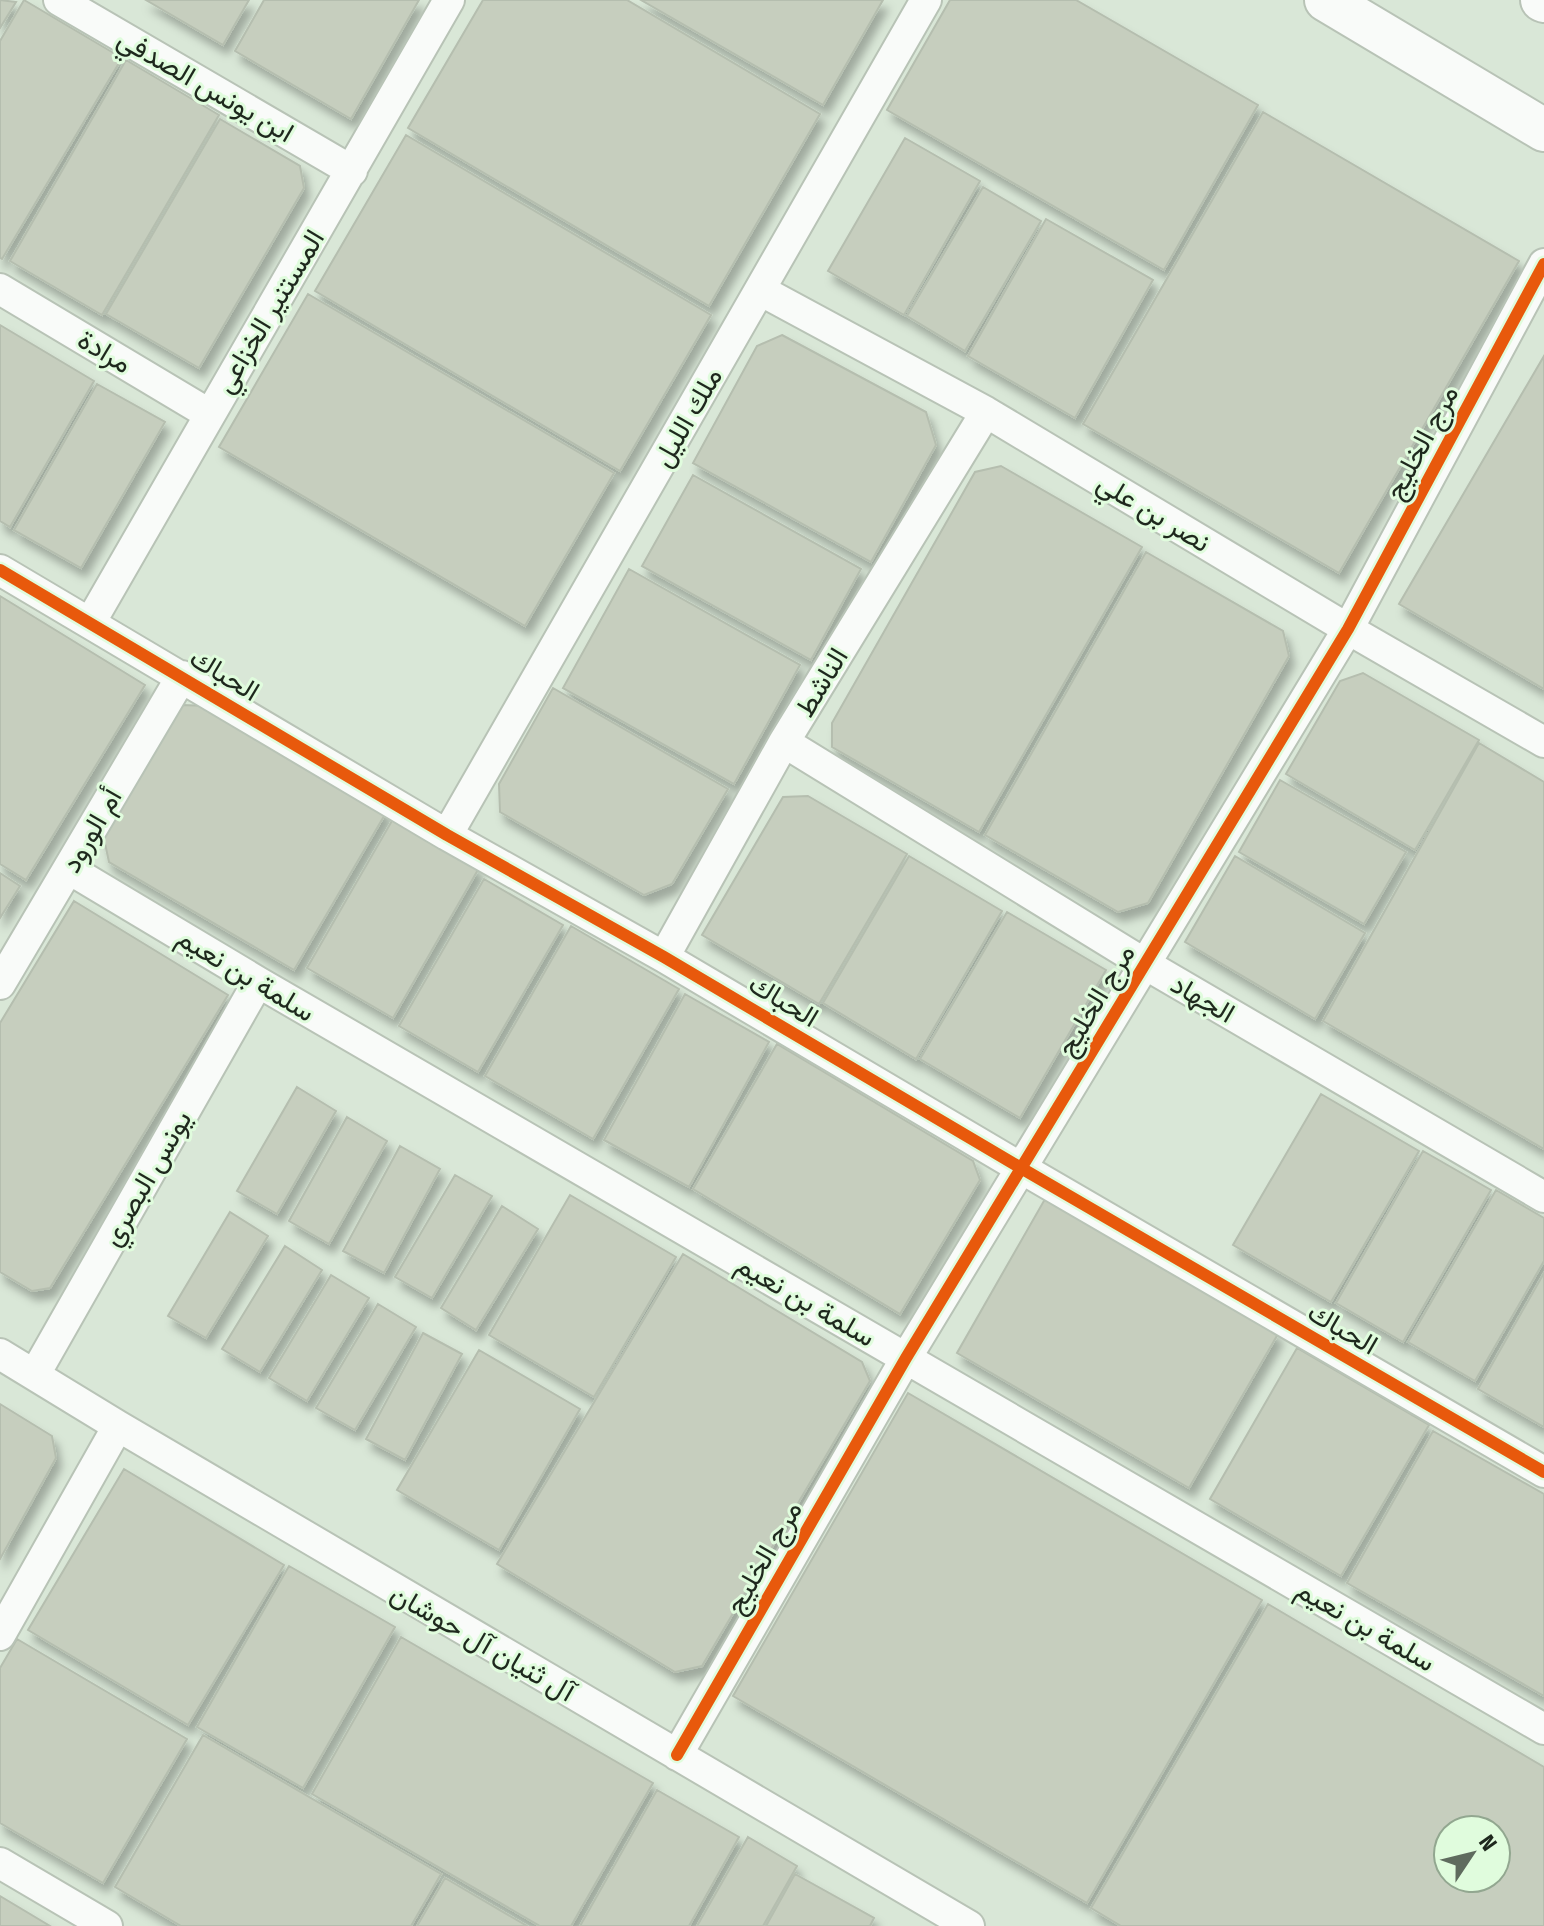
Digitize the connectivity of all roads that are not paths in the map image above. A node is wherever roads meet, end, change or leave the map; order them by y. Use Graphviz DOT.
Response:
graph roads {
  1 [pos="59,0"];
  2 [pos="449,0"];
  3 [pos="926,0"];
  4 [pos="1326,0"];
  5 [pos="1544,130"];
  6 [pos="352,171"];
  7 [pos="1544,264"];
  8 [pos="0,289"];
  9 [pos="760,290"];
  10 [pos="986,412"];
  11 [pos="209,414"];
  12 [pos="0,570"];
  13 [pos="90,623"];
  14 [pos="1348,629"];
  15 [pos="182,676"];
  16 [pos="784,742"];
  17 [pos="1544,742"];
  18 [pos="447,835"];
  19 [pos="69,869"];
  20 [pos="664,957"];
  21 [pos="1145,964"];
  22 [pos="258,982"];
  23 [pos="0,984"];
  24 [pos="1021,1168"];
  25 [pos="1544,1197"];
  26 [pos="0,1354"];
  27 [pos="906,1358"];
  28 [pos="35,1374"];
  29 [pos="118,1426"];
  30 [pos="1544,1472"];
  31 [pos="0,1635"];
  32 [pos="1544,1729"];
  33 [pos="677,1755"];
  34 [pos="0,1863"];
  35 [pos="107,1926"];
  36 [pos="969,1926"];
  1 -- 6 [label="street, ابن يونس الصدفي"];
  2 -- 6 [label="street, المستنير الخزاعي"];
  3 -- 9 [label="street, ملك الليل"];
  4 -- 5 [label="main road"];
  6 -- 11 [label="street, المستنير الخزاعي"];
  7 -- 14 [label="street, مرج الخليج"];
  8 -- 11 [label="street, مرادة"];
  9 -- 10 [label="street, نصر بن علي"];
  9 -- 18 [label="street, ملك الليل"];
  10 -- 14 [label="street, نصر بن علي"];
  10 -- 16 [label="street, الناشط"];
  11 -- 13 [label="street, المستنير الخزاعي"];
  12 -- 13 [label="street, الحباك"];
  13 -- 15 [label="street, الحباك"];
  14 -- 17 [label="street, نصر بن علي"];
  14 -- 21 [label="street, مرج الخليج"];
  15 -- 18 [label="street, الحباك"];
  15 -- 19 [label="street, أم الورود"];
  16 -- 20 [label="street, الناشط"];
  16 -- 21 [label="street, الجهاد"];
  18 -- 20 [label="street, الحباك"];
  19 -- 22 [label="street, سلمة بن نعيم"];
  19 -- 23 [label="street, أم الورود"];
  20 -- 24 [label="street, الحباك"];
  21 -- 24 [label="street, مرج الخليج"];
  21 -- 25 [label="street, الجهاد"];
  22 -- 27 [label="street, سلمة بن نعيم"];
  22 -- 28 [label="street, يونس البصري"];
  24 -- 27 [label="street, مرج الخليج"];
  24 -- 30 [label="street, الحباك"];
  26 -- 28 [label="street, آل ثنيان آل حوشان"];
  27 -- 32 [label="street, سلمة بن نعيم"];
  27 -- 33 [label="street, مرج الخليج"];
  28 -- 29 [label="street, آل ثنيان آل حوشان"];
  29 -- 31 [label="street"];
  29 -- 33 [label="street, آل ثنيان آل حوشان"];
  33 -- 36 [label="street, آل ثنيان آل حوشان"];
  34 -- 35 [label="street"];
}
